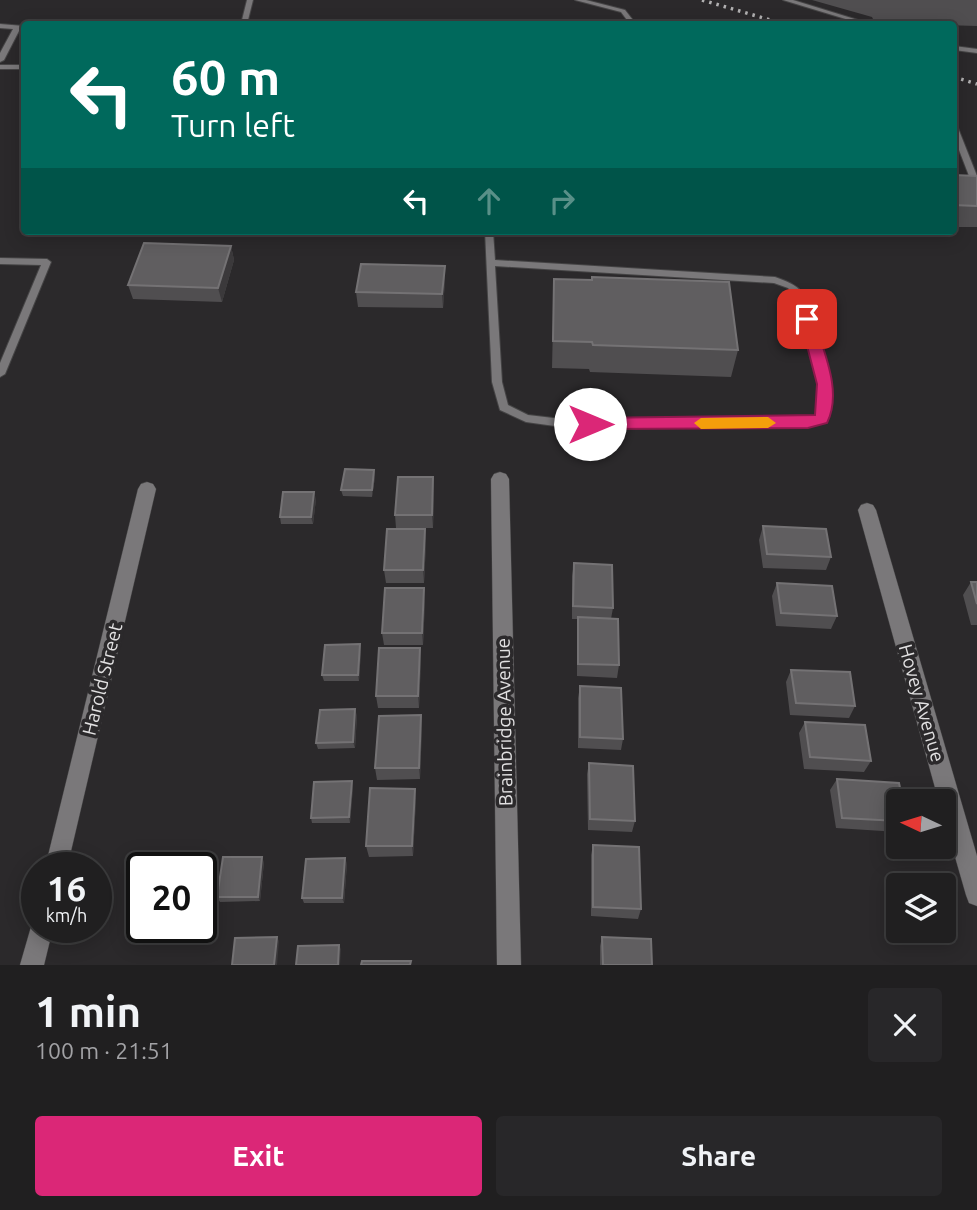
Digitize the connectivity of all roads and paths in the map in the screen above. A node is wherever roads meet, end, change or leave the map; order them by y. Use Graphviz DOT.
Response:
graph roads {
  1 [pos="250,0"];
  2 [pos="578,0"];
  3 [pos="786,0"];
  4 [pos="245,21"];
  5 [pos="631,21"];
  6 [pos="858,21"];
  7 [pos="0,26"];
  8 [pos="21,27"];
  9 [pos="957,48"];
  10 [pos="977,51"];
  11 [pos="0,60"];
  12 [pos="0,66"];
  13 [pos="21,67"];
  14 [pos="957,137"];
  15 [pos="957,183"];
  16 [pos="489,235"];
  17 [pos="0,261"];
  18 [pos="491,263"];
  19 [pos="0,374"];
  20 [pos="500,479"];
  21 [pos="148,489"];
  22 [pos="867,510"];
  23 [pos="60,852"];
  24 [pos="977,895"];
  25 [pos="37,943"];
  26 [pos="32,965"];
  27 [pos="509,965"];
  1 -- 4 [label="lane"];
  2 -- 5 [label="lane"];
  3 -- 6 [label="lane"];
  7 -- 8 [label="lane"];
  8 -- 11 [label="lane"];
  9 -- 10 [label="lane"];
  12 -- 13 [label="lane"];
  14 -- 15 [label="lane"];
  16 -- 18 [label="lane"];
  17 -- 19 [label="lane"];
  18 -- 18 [label="lane"];
  20 -- 27 [label="street, Brainbridge Avenue"];
  21 -- 23 [label="street, Harold Street"];
  22 -- 24 [label="street, Hovey Avenue"];
  25 -- 26 [label="street"];
}
